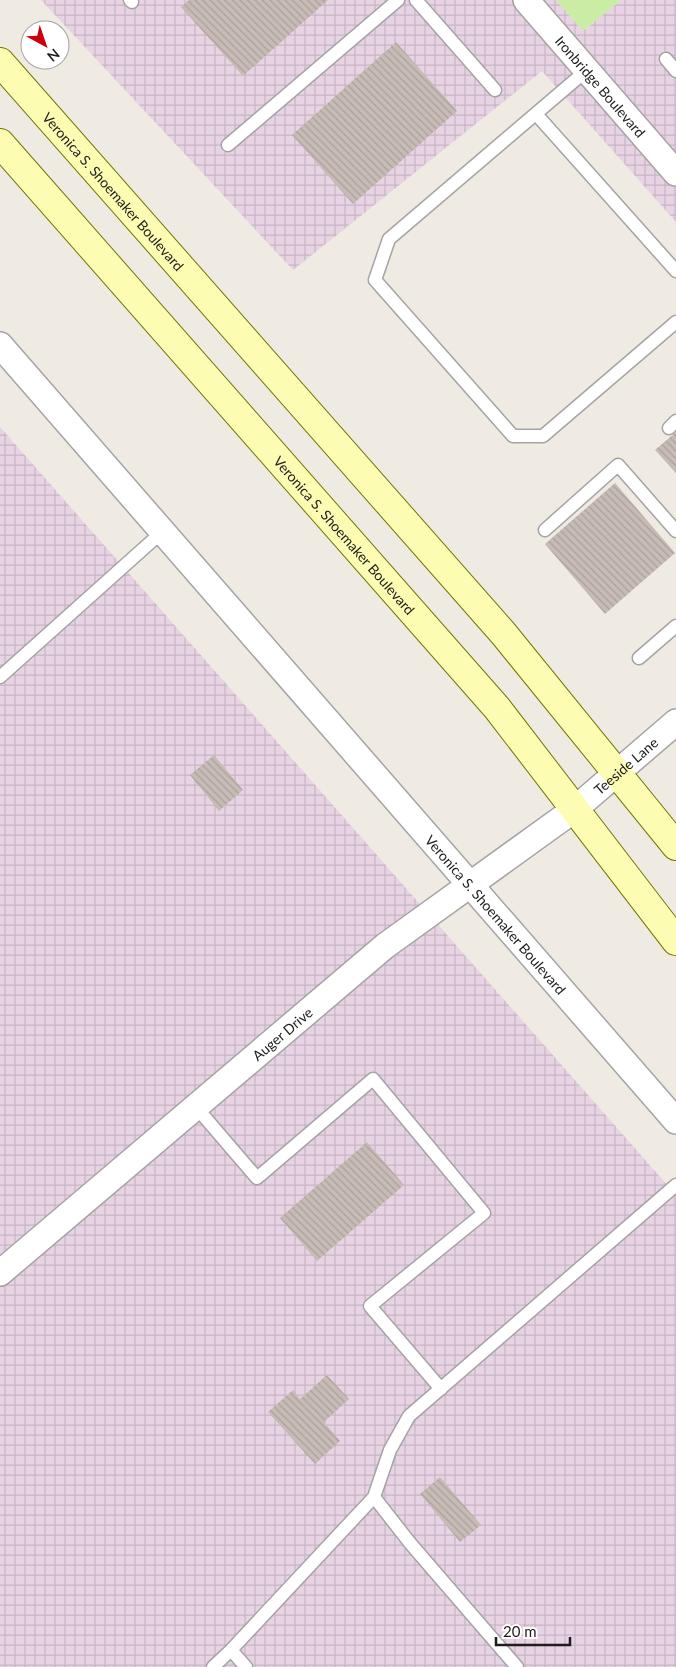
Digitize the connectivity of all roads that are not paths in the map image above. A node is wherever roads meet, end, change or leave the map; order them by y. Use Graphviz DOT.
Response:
graph roads {
  1 [pos="398,0"];
  2 [pos="416,0"];
  3 [pos="526,0"];
  4 [pos="666,59"];
  5 [pos="0,62"];
  6 [pos="587,70"];
  7 [pos="676,71"];
  8 [pos="495,90"];
  9 [pos="536,114"];
  10 [pos="0,143"];
  11 [pos="228,145"];
  12 [pos="673,164"];
  13 [pos="676,270"];
  14 [pos="676,322"];
  15 [pos="0,345"];
  16 [pos="545,530"];
  17 [pos="676,531"];
  18 [pos="162,532"];
  19 [pos="676,626"];
  20 [pos="639,658"];
  21 [pos="0,677"];
  22 [pos="676,722"];
  23 [pos="617,774"];
  24 [pos="575,809"];
  25 [pos="676,846"];
  26 [pos="471,886"];
  27 [pos="676,941"];
  28 [pos="196,1107"];
  29 [pos="676,1121"];
  30 [pos="676,1185"];
  31 [pos="0,1273"];
  32 [pos="441,1389"];
  33 [pos="374,1497"];
  34 [pos="231,1650"];
  35 [pos="213,1667"];
  36 [pos="246,1667"];
  37 [pos="517,1667"];
  1 -- 11 [label="lane"];
  2 -- 8 [label="lane"];
  3 -- 6 [label="street, Ironbridge Boulevard"];
  4 -- 7 [label="lane"];
  5 -- 23 [label="street, Veronica S. Shoemaker Boulevard"];
  6 -- 9 [label="lane"];
  6 -- 12 [label="street, Ironbridge Boulevard"];
  9 -- 13 [label="lane"];
  9 -- 14 [label="lane"];
  10 -- 24 [label="street, Veronica S. Shoemaker Boulevard"];
  15 -- 18 [label="street, Veronica S. Shoemaker Boulevard"];
  16 -- 17 [label="lane"];
  18 -- 21 [label="lane"];
  18 -- 26 [label="street, Veronica S. Shoemaker Boulevard"];
  19 -- 20 [label="lane"];
  22 -- 23 [label="street, Teeside Lane"];
  23 -- 24 [label="street, Teeside Lane"];
  23 -- 25 [label="street, Veronica S. Shoemaker Boulevard"];
  24 -- 26 [label="street, Auger Drive"];
  24 -- 27 [label="street, Veronica S. Shoemaker Boulevard"];
  26 -- 28 [label="street, Auger Drive"];
  26 -- 29 [label="street, Veronica S. Shoemaker Boulevard"];
  28 -- 31 [label="street, Auger Drive"];
  28 -- 32 [label="lane"];
  30 -- 32 [label="lane"];
  32 -- 33 [label="lane"];
  33 -- 34 [label="lane"];
  33 -- 37 [label="lane"];
  34 -- 35 [label="lane"];
  34 -- 36 [label="lane"];
}
